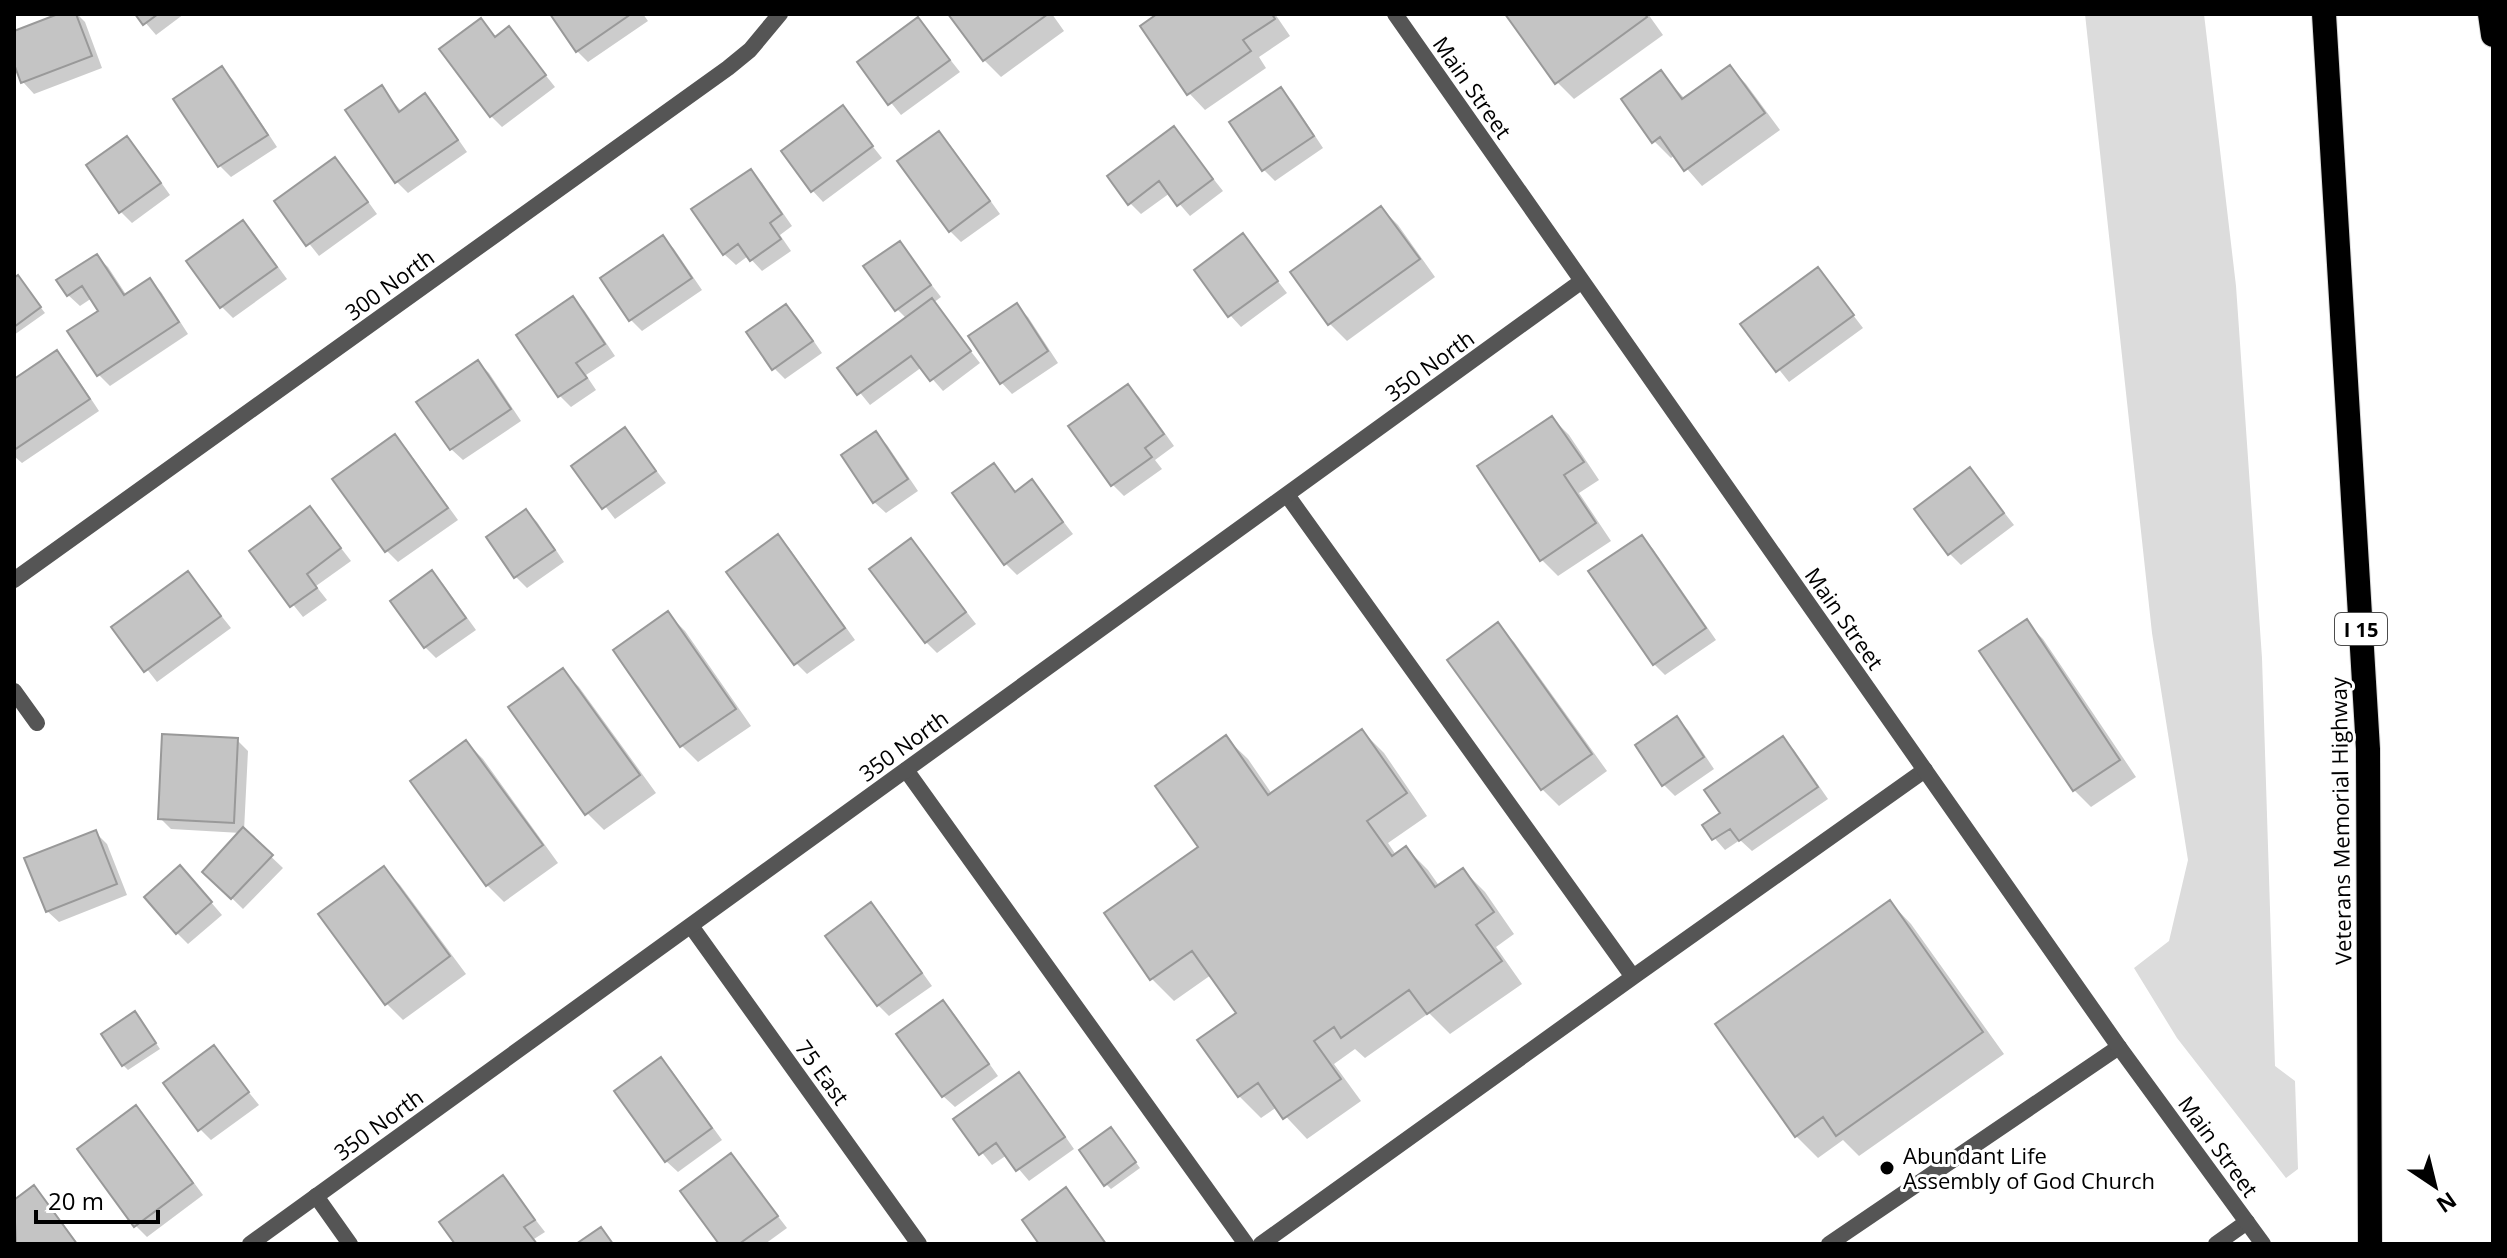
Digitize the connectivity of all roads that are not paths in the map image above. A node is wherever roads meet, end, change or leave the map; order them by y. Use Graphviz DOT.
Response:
graph roads {
  1 [pos="780,14"];
  2 [pos="1395,14"];
  3 [pos="2324,14"];
  4 [pos="2490,14"];
  5 [pos="2493,35"];
  6 [pos="1582,281"];
  7 [pos="1287,495"];
  8 [pos="14,580"];
  9 [pos="14,691"];
  10 [pos="37,723"];
  11 [pos="906,770"];
  12 [pos="1925,770"];
  13 [pos="691,926"];
  14 [pos="1633,977"];
  15 [pos="2119,1047"];
  16 [pos="316,1196"];
  17 [pos="2247,1222"];
  18 [pos="250,1244"];
  19 [pos="350,1244"];
  20 [pos="919,1244"];
  21 [pos="1246,1244"];
  22 [pos="1261,1244"];
  23 [pos="1829,1244"];
  24 [pos="2216,1244"];
  25 [pos="2263,1244"];
  26 [pos="2370,1244"];
  1 -- 8 [label="street, 300 North"];
  2 -- 6 [label="street, Main Street"];
  3 -- 26 [label="highway, Veterans Memorial Highway / I 15"];
  4 -- 5 [label="highway"];
  6 -- 7 [label="street, 350 North"];
  6 -- 12 [label="street, Main Street"];
  7 -- 11 [label="street, 350 North"];
  7 -- 14 [label="street"];
  9 -- 10 [label="street"];
  11 -- 13 [label="street, 350 North"];
  11 -- 21 [label="street"];
  12 -- 14 [label="street"];
  12 -- 15 [label="street, Main Street"];
  13 -- 16 [label="street, 350 North"];
  13 -- 20 [label="street, 75 East"];
  14 -- 22 [label="street"];
  15 -- 17 [label="street, Main Street"];
  15 -- 23 [label="street"];
  16 -- 18 [label="street, 350 North"];
  16 -- 19 [label="street"];
  17 -- 24 [label="street"];
  17 -- 25 [label="street, Main Street"];
}
